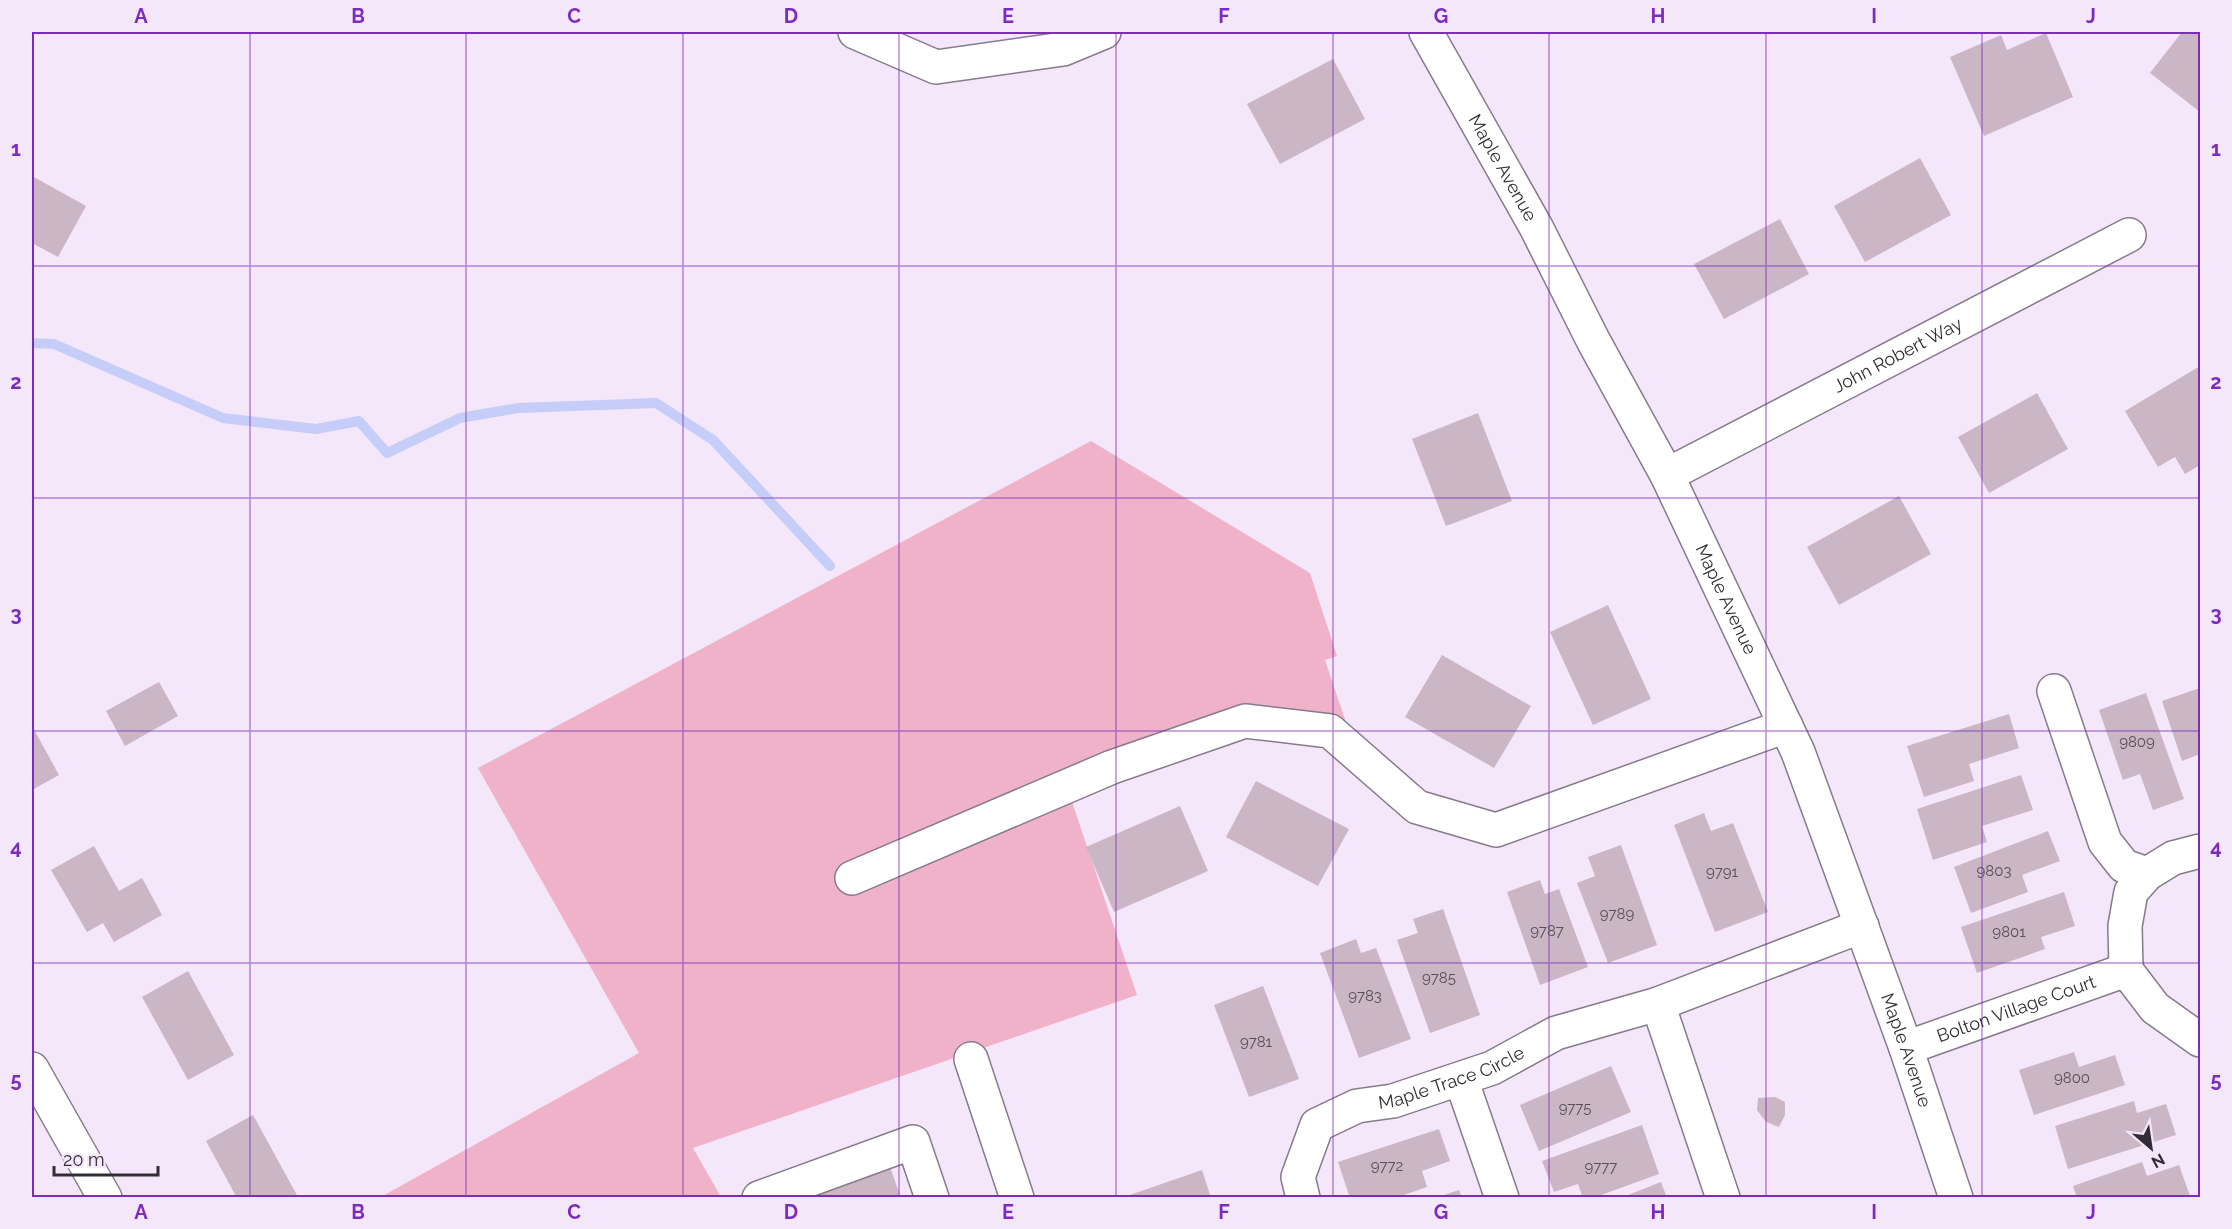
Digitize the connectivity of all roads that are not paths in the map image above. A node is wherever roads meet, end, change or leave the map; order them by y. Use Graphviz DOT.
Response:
graph roads {
  1 [pos="855,32"];
  2 [pos="1104,32"];
  3 [pos="1426,32"];
  4 [pos="2129,236"];
  5 [pos="1667,475"];
  6 [pos="2054,691"];
  7 [pos="1786,726"];
  8 [pos="2200,851"];
  9 [pos="2147,874"];
  10 [pos="852,878"];
  11 [pos="1862,926"];
  12 [pos="2126,970"];
  13 [pos="1658,1004"];
  14 [pos="2200,1040"];
  15 [pos="1906,1048"];
  16 [pos="971,1059"];
  17 [pos="32,1069"];
  18 [pos="1461,1079"];
  19 [pos="1949,1196"];
  20 [pos="105,1197"];
  21 [pos="759,1197"];
  22 [pos="932,1197"];
  23 [pos="1017,1197"];
  24 [pos="1303,1197"];
  25 [pos="1502,1197"];
  26 [pos="1724,1197"];
  1 -- 2 [label="street"];
  3 -- 5 [label="street, Maple Avenue"];
  4 -- 5 [label="street, John Robert Way"];
  5 -- 7 [label="street, Maple Avenue"];
  6 -- 9 [label="street"];
  7 -- 10 [label="street"];
  7 -- 11 [label="street, Maple Avenue"];
  8 -- 9 [label="street"];
  9 -- 12 [label="street"];
  11 -- 13 [label="street, Maple Trace Circle"];
  11 -- 15 [label="street, Maple Avenue"];
  12 -- 14 [label="street"];
  12 -- 15 [label="street, Bolton Village Court"];
  13 -- 18 [label="street, Maple Trace Circle"];
  13 -- 26 [label="street"];
  15 -- 19 [label="street, Maple Avenue"];
  16 -- 23 [label="street"];
  17 -- 20 [label="street"];
  18 -- 24 [label="street, Maple Trace Circle"];
  18 -- 25 [label="street"];
  21 -- 22 [label="street"];
}
